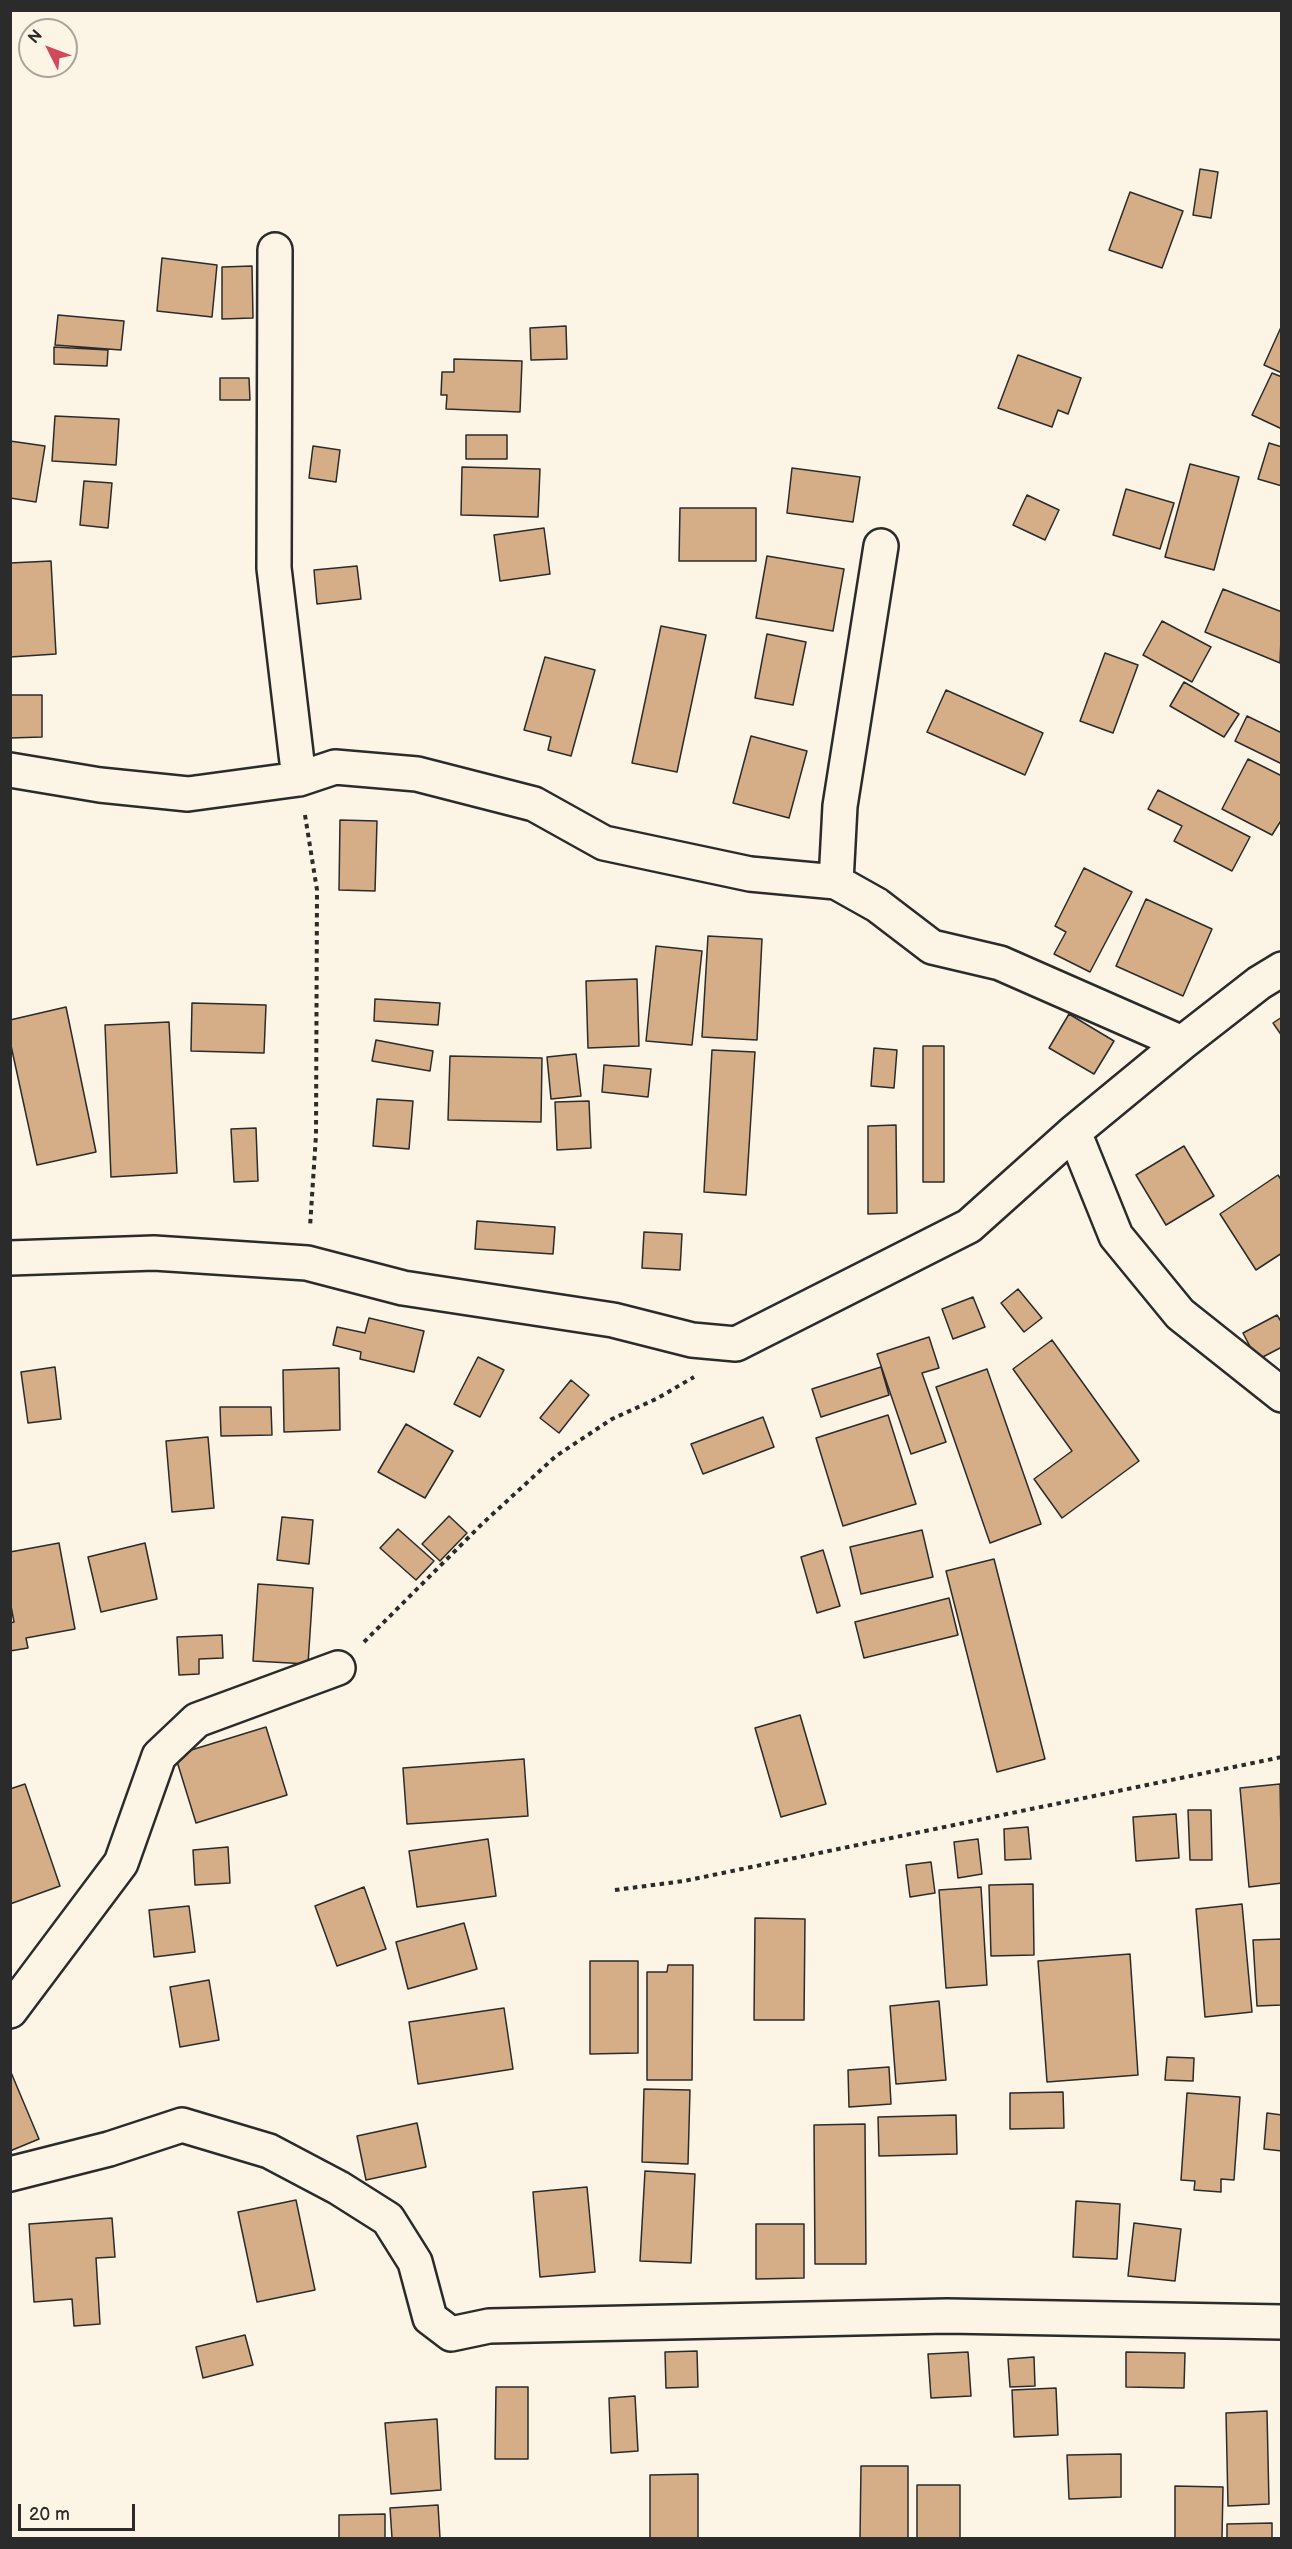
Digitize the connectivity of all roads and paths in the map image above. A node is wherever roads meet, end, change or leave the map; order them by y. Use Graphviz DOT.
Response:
graph roads {
  1 [pos="275,250"];
  2 [pos="880,546"];
  3 [pos="10,770"];
  4 [pos="299,779"];
  5 [pos="836,882"];
  6 [pos="1281,969"];
  7 [pos="1182,1043"];
  8 [pos="1074,1132"];
  9 [pos="10,1257"];
  10 [pos="308,1263"];
  11 [pos="736,1344"];
  12 [pos="1281,1395"];
  13 [pos="338,1668"];
  14 [pos="1281,1757"];
  15 [pos="615,1890"];
  16 [pos="10,2011"];
  17 [pos="10,2174"];
  18 [pos="1281,2322"];
  1 -- 4 [label="street"];
  2 -- 5 [label="street"];
  3 -- 4 [label="street"];
  4 -- 5 [label="street"];
  4 -- 10 [label="path"];
  5 -- 7 [label="street"];
  6 -- 7 [label="street"];
  7 -- 8 [label="street"];
  8 -- 11 [label="street"];
  8 -- 12 [label="street"];
  9 -- 10 [label="street"];
  10 -- 11 [label="street"];
  11 -- 13 [label="path"];
  13 -- 16 [label="street"];
  14 -- 15 [label="path"];
  17 -- 18 [label="street"];
}
